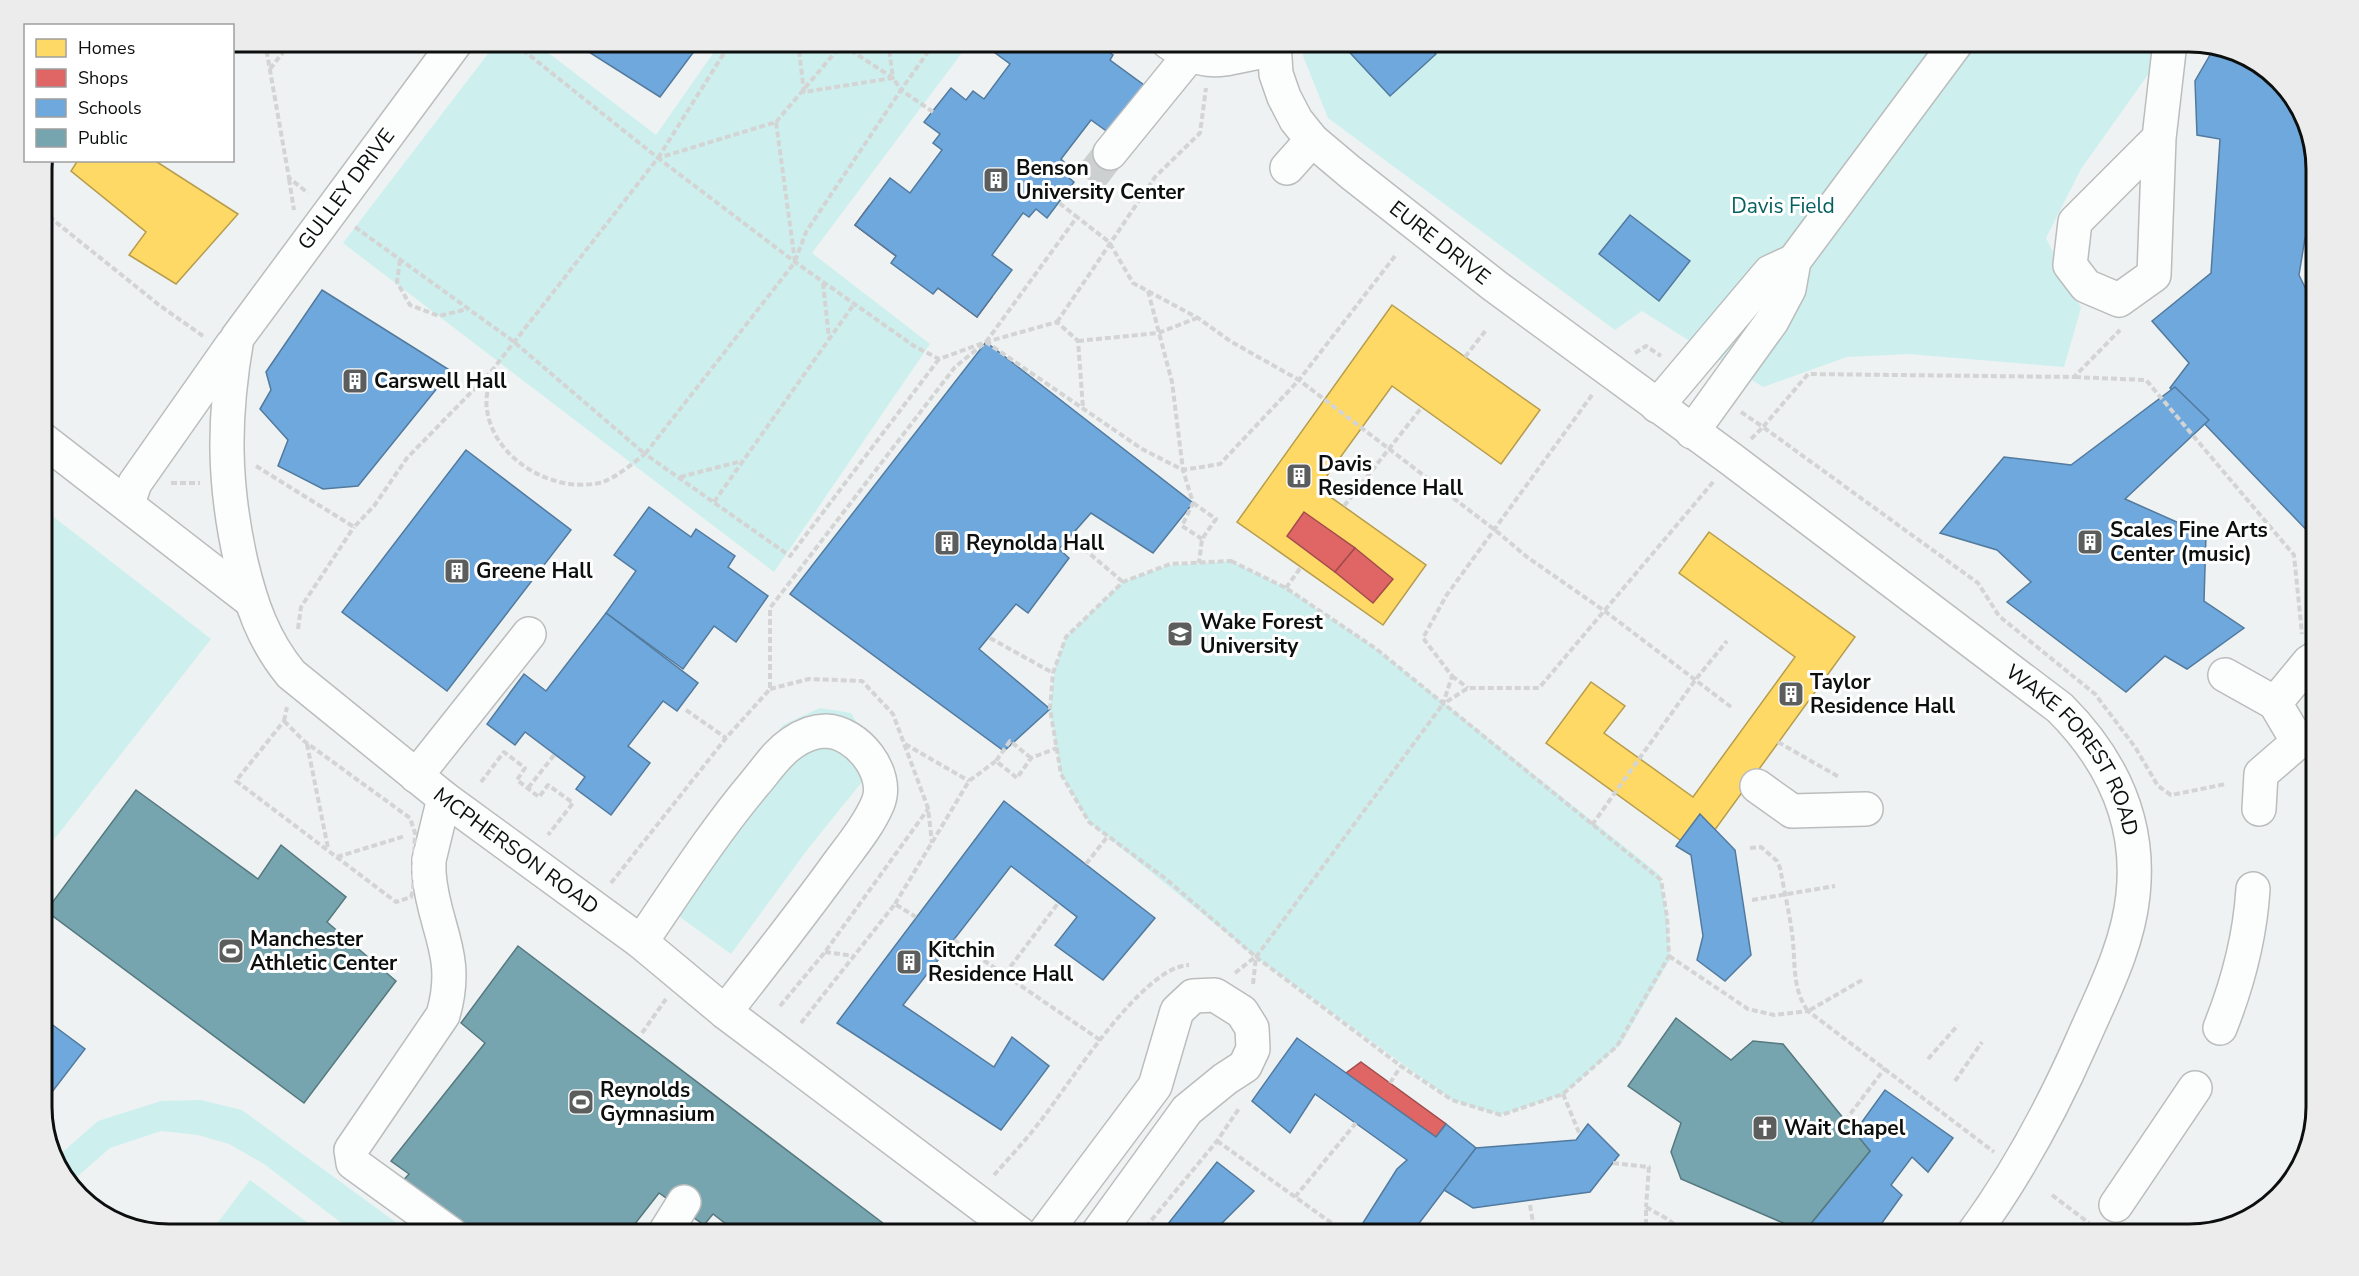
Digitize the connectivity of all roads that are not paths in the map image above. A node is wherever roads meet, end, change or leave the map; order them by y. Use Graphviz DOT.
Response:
graph roads {
  1 [pos="1176,52"];
  2 [pos="1190,52"];
  3 [pos="1251,52"];
  4 [pos="1274,52"];
  5 [pos="1949,52"];
  6 [pos="2169,52"];
  7 [pos="448,53"];
  8 [pos="2159,138"];
  9 [pos="1312,140"];
  10 [pos="1110,153"];
  11 [pos="1287,168"];
  12 [pos="1794,261"];
  13 [pos="232,345"];
  14 [pos="1658,406"];
  15 [pos="1692,432"];
  16 [pos="53,446"];
  17 [pos="131,493"];
  18 [pos="250,600"];
  19 [pos="529,634"];
  20 [pos="2306,667"];
  21 [pos="2225,675"];
  22 [pos="2275,703"];
  23 [pos="2306,736"];
  24 [pos="2306,740"];
  25 [pos="416,776"];
  26 [pos="1757,786"];
  27 [pos="444,798"];
  28 [pos="1866,809"];
  29 [pos="2259,809"];
  30 [pos="2253,889"];
  31 [pos="641,942"];
  32 [pos="725,1012"];
  33 [pos="2220,1028"];
  34 [pos="2195,1088"];
  35 [pos="684,1202"];
  36 [pos="2116,1205"];
  37 [pos="436,1223"];
  38 [pos="671,1223"];
  39 [pos="1005,1223"];
  40 [pos="1052,1223"];
  41 [pos="1105,1223"];
  42 [pos="1981,1223"];
  1 -- 10 [label="street"];
  2 -- 3 [label="street"];
  4 -- 9 [label="street, EURE DRIVE"];
  5 -- 12 [label="street"];
  6 -- 8 [label="street"];
  7 -- 13 [label="street, GULLEY DRIVE"];
  8 -- 8 [label="street"];
  9 -- 11 [label="street"];
  9 -- 14 [label="street, EURE DRIVE"];
  12 -- 14 [label="street"];
  12 -- 15 [label="street"];
  13 -- 17 [label="street, GULLEY DRIVE"];
  13 -- 18 [label="street, GULLEY DRIVE"];
  14 -- 15 [label="street, WAKE FOREST ROAD"];
  15 -- 42 [label="street, WAKE FOREST ROAD"];
  16 -- 17 [label="street, MCPHERSON ROAD"];
  17 -- 18 [label="street, MCPHERSON ROAD"];
  18 -- 25 [label="street, MCPHERSON ROAD"];
  19 -- 25 [label="street"];
  20 -- 22 [label="street"];
  21 -- 22 [label="street"];
  22 -- 23 [label="street"];
  24 -- 29 [label="street"];
  25 -- 27 [label="street, MCPHERSON ROAD"];
  26 -- 28 [label="street"];
  27 -- 31 [label="street, MCPHERSON ROAD"];
  27 -- 37 [label="street"];
  30 -- 33 [label="street"];
  31 -- 32 [label="street, MCPHERSON ROAD"];
  31 -- 32 [label="street"];
  32 -- 39 [label="street, MCPHERSON ROAD"];
  34 -- 36 [label="street"];
  35 -- 38 [label="street"];
  40 -- 41 [label="street"];
}
